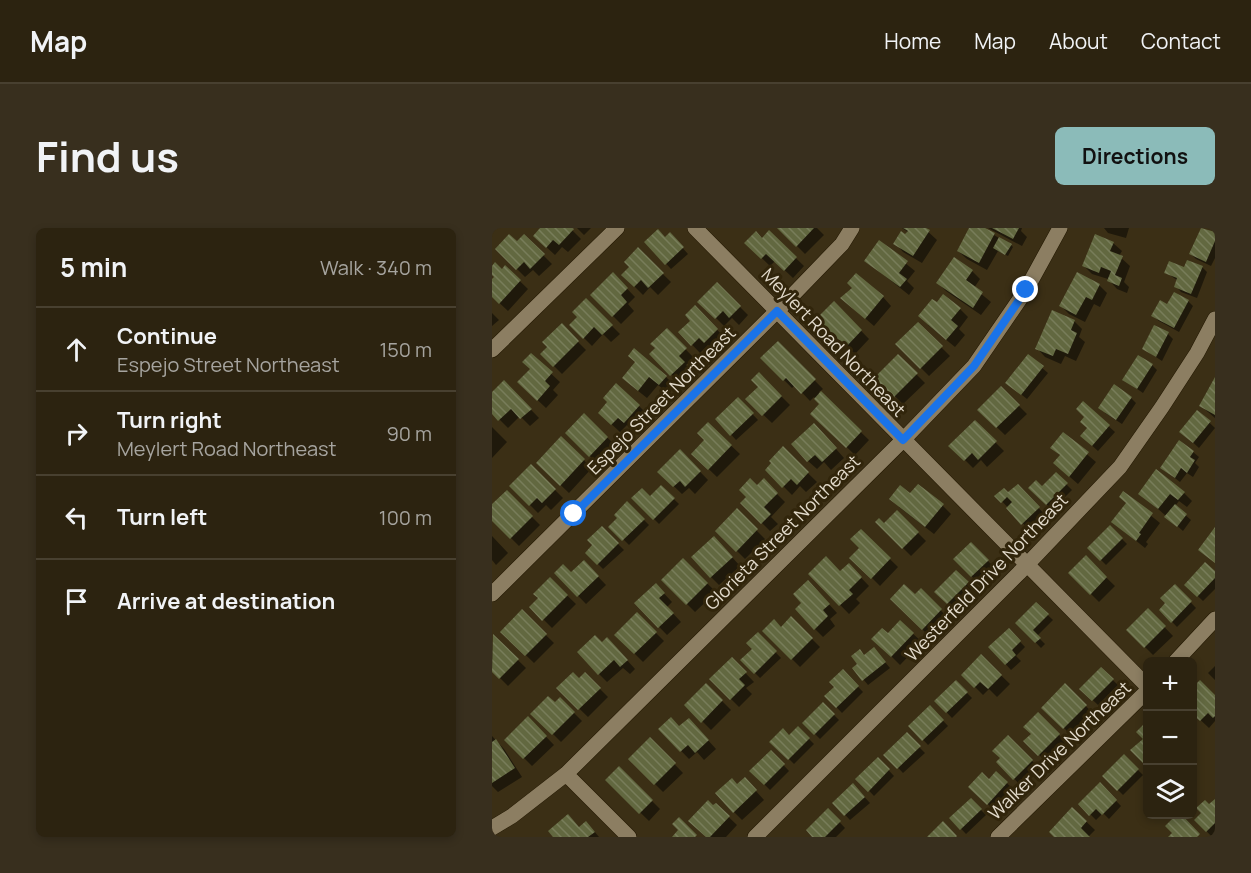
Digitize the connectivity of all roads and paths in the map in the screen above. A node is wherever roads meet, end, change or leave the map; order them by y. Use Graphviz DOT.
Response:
graph roads {
  1 [pos="617,228"];
  2 [pos="695,228"];
  3 [pos="852,228"];
  4 [pos="1060,228"];
  5 [pos="777,311"];
  6 [pos="1215,320"];
  7 [pos="492,350"];
  8 [pos="903,440"];
  9 [pos="1028,564"];
  10 [pos="492,594"];
  11 [pos="1215,619"];
  12 [pos="1180,657"];
  13 [pos="1143,684"];
  14 [pos="1143,694"];
  15 [pos="566,774"];
  16 [pos="492,828"];
  17 [pos="629,837"];
  18 [pos="755,837"];
  19 [pos="998,837"];
  1 -- 7 [label="street"];
  2 -- 5 [label="street, Meylert Road Northeast"];
  3 -- 5 [label="street, Espejo Street Northeast"];
  4 -- 8 [label="street, Glorieta Street Northeast"];
  5 -- 8 [label="street, Meylert Road Northeast"];
  5 -- 10 [label="street, Espejo Street Northeast"];
  6 -- 9 [label="street, Westerfeld Drive Northeast"];
  8 -- 9 [label="street, Meylert Road Northeast"];
  8 -- 15 [label="street, Glorieta Street Northeast"];
  9 -- 13 [label="street, Meylert Road Northeast"];
  9 -- 18 [label="street, Westerfeld Drive Northeast"];
  11 -- 12 [label="street"];
  14 -- 19 [label="street, Walker Drive Northeast"];
  15 -- 16 [label="street, Glorieta Street Northeast"];
  15 -- 17 [label="street"];
}
